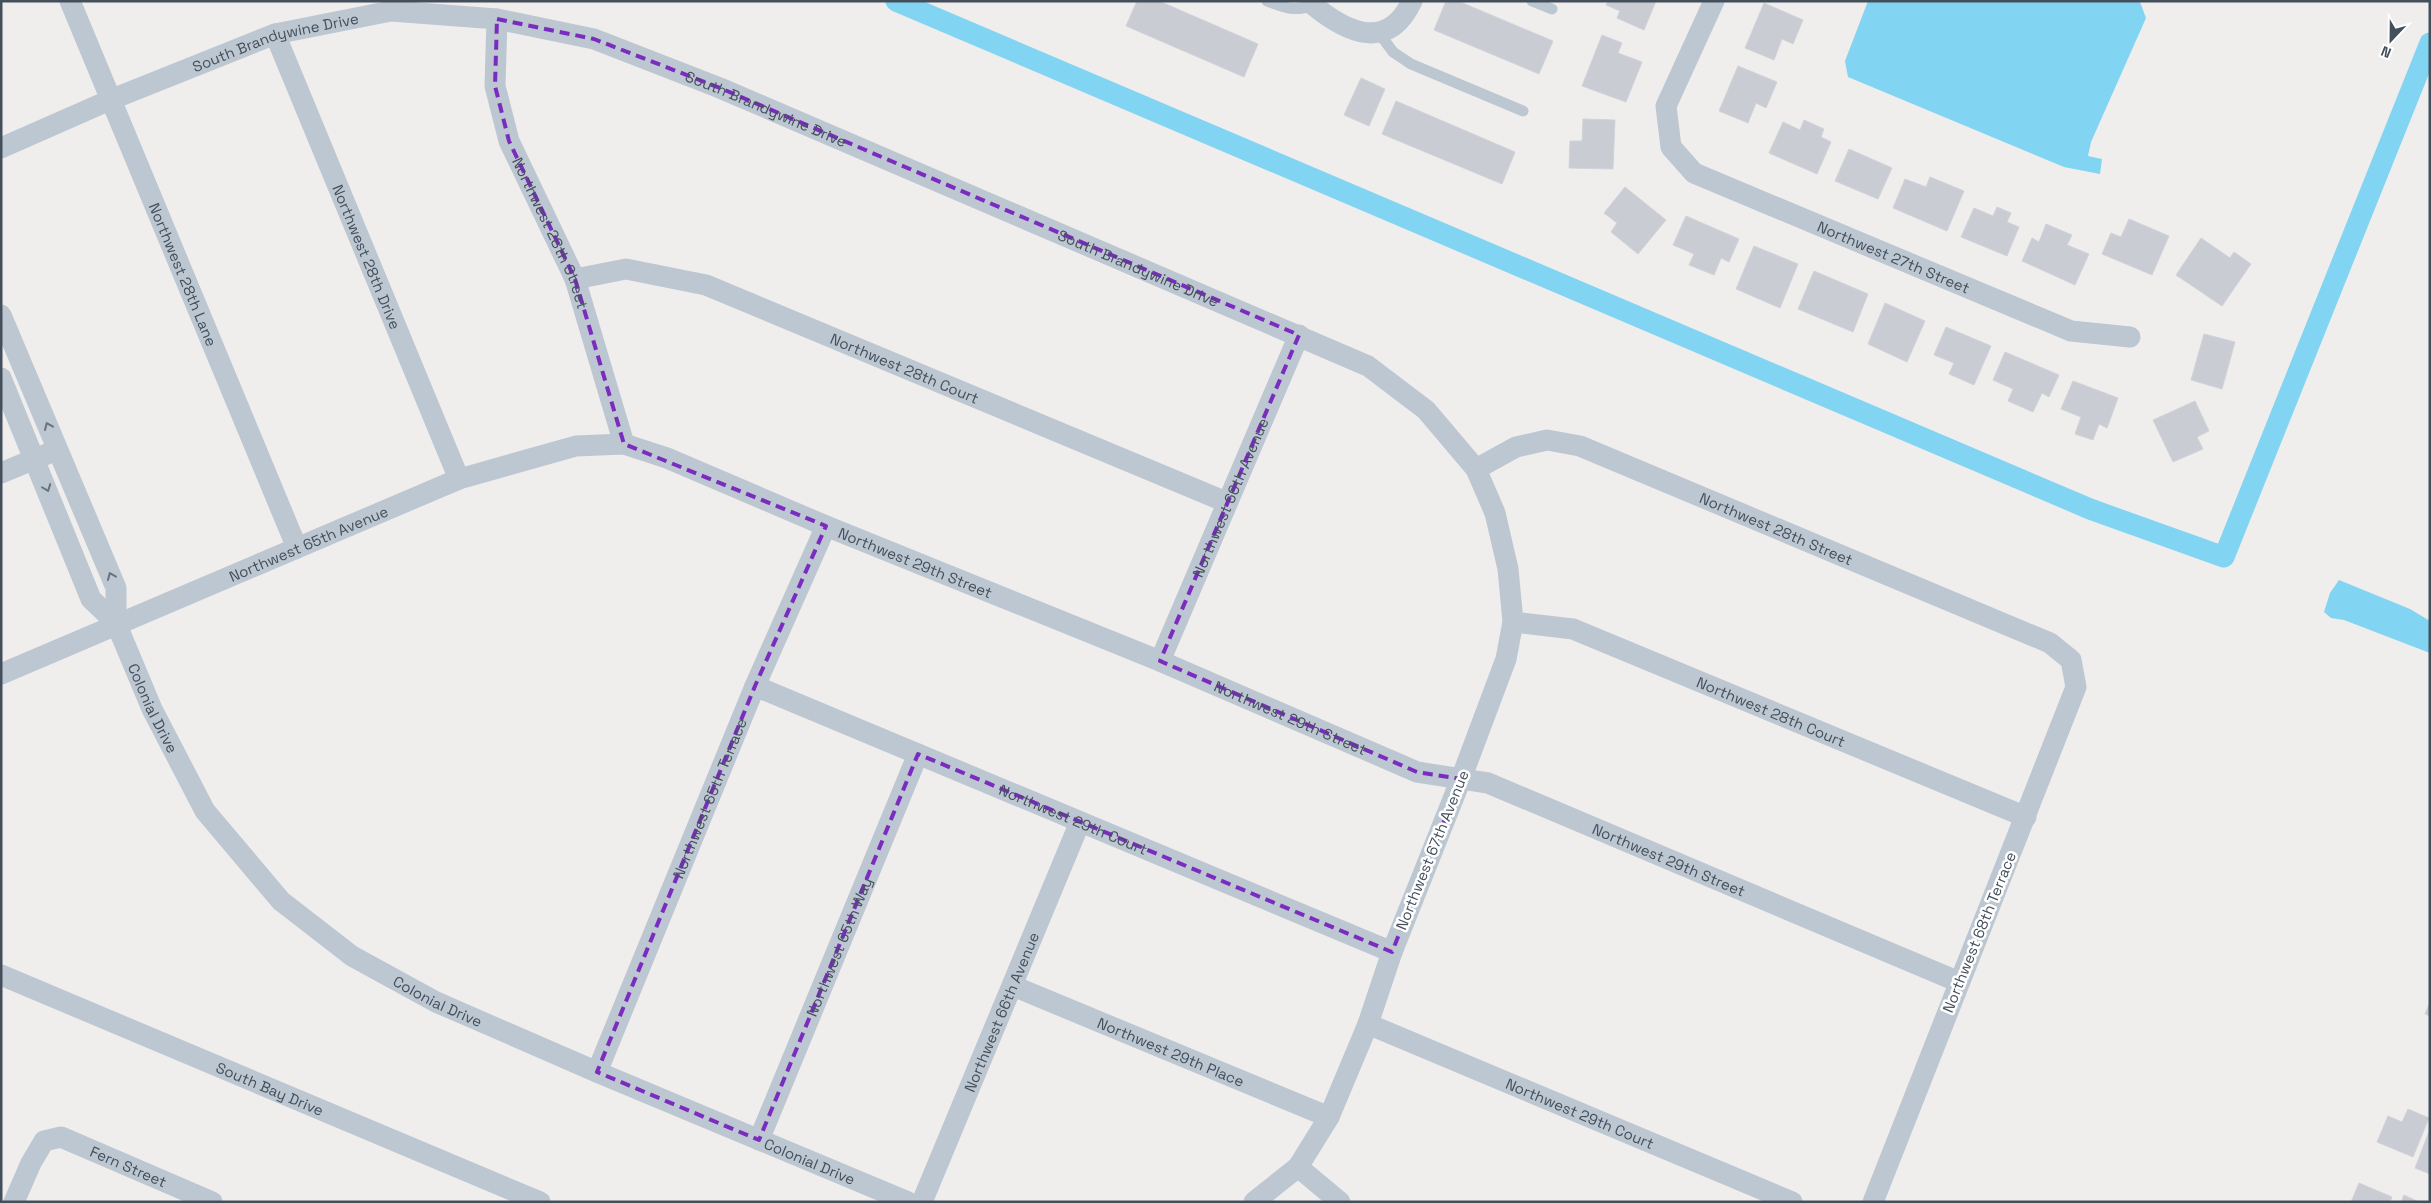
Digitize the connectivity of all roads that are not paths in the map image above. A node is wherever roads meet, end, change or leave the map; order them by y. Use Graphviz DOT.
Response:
graph roads {
  1 [pos="70,1"];
  2 [pos="1267,1"];
  3 [pos="1412,1"];
  4 [pos="1532,1"];
  5 [pos="1714,1"];
  6 [pos="1313,3"];
  7 [pos="390,6"];
  8 [pos="1552,9"];
  9 [pos="497,19"];
  10 [pos="1379,33"];
  11 [pos="275,34"];
  12 [pos="110,100"];
  13 [pos="1523,111"];
  14 [pos="1,148"];
  15 [pos="575,279"];
  16 [pos="1,315"];
  17 [pos="1299,334"];
  18 [pos="2130,337"];
  19 [pos="1,378"];
  20 [pos="624,444"];
  21 [pos="58,450"];
  22 [pos="35,458"];
  23 [pos="1476,469"];
  24 [pos="1,473"];
  25 [pos="459,479"];
  26 [pos="1226,502"];
  27 [pos="826,526"];
  28 [pos="298,548"];
  29 [pos="1513,622"];
  30 [pos="116,624"];
  31 [pos="2071,660"];
  32 [pos="1160,661"];
  33 [pos="1,674"];
  34 [pos="754,686"];
  35 [pos="918,754"];
  36 [pos="1461,779"];
  37 [pos="2026,817"];
  38 [pos="1080,822"];
  39 [pos="1392,952"];
  40 [pos="1,975"];
  41 [pos="1959,982"];
  42 [pos="1013,986"];
  43 [pos="1368,1024"];
  44 [pos="597,1072"];
  45 [pos="1329,1117"];
  46 [pos="759,1140"];
  47 [pos="1298,1167"];
  48 [pos="207,1201"];
  49 [pos="14,1202"];
  50 [pos="540,1202"];
  51 [pos="908,1202"];
  52 [pos="922,1202"];
  53 [pos="1254,1202"];
  54 [pos="1340,1202"];
  55 [pos="1792,1202"];
  56 [pos="1873,1202"];
  1 -- 12 [label="street, Northwest 28th Lane"];
  2 -- 6 [label="lane"];
  3 -- 10 [label="street"];
  4 -- 8 [label="lane"];
  5 -- 18 [label="street, Northwest 27th Street"];
  6 -- 10 [label="street"];
  7 -- 9 [label="street, South Brandywine Drive"];
  7 -- 11 [label="street, South Brandywine Drive"];
  9 -- 15 [label="street, Northwest 28th Street"];
  9 -- 17 [label="street, South Brandywine Drive"];
  10 -- 13 [label="lane"];
  11 -- 12 [label="street, South Brandywine Drive"];
  11 -- 25 [label="street, Northwest 28th Drive"];
  12 -- 14 [label="street, South Brandywine Drive"];
  12 -- 28 [label="street, Northwest 28th Lane"];
  15 -- 20 [label="street, Northwest 28th Street"];
  15 -- 26 [label="street, Northwest 28th Court"];
  21 -- 16 [label="street, Colonial Drive, one-way"];
  17 -- 23 [label="street, South Brandywine Drive"];
  17 -- 26 [label="street, Northwest 66th Avenue"];
  19 -- 22 [label="street, Colonial Drive"];
  20 -- 25 [label="street, Northwest 65th Avenue"];
  20 -- 27 [label="street, Northwest 29th Street"];
  21 -- 22 [label="street"];
  30 -- 21 [label="street, Colonial Drive, one-way"];
  22 -- 24 [label="street"];
  22 -- 30 [label="street, Colonial Drive, one-way"];
  23 -- 29 [label="street, Northwest 67th Avenue"];
  23 -- 31 [label="street, Northwest 28th Street"];
  25 -- 28 [label="street, Northwest 65th Avenue"];
  26 -- 32 [label="street, Northwest 66th Avenue"];
  27 -- 32 [label="street, Northwest 29th Street"];
  27 -- 34 [label="street, Northwest 65th Terrace"];
  28 -- 30 [label="street, Northwest 65th Avenue"];
  29 -- 36 [label="street, Northwest 67th Avenue"];
  29 -- 37 [label="street, Northwest 28th Court"];
  30 -- 33 [label="street, Northwest 65th Avenue"];
  30 -- 44 [label="street, Colonial Drive"];
  31 -- 37 [label="street, Northwest 68th Terrace"];
  32 -- 36 [label="street, Northwest 29th Street"];
  34 -- 35 [label="street, Northwest 29th Court"];
  34 -- 44 [label="street, Northwest 65th Terrace"];
  35 -- 38 [label="street, Northwest 29th Court"];
  35 -- 46 [label="street, Northwest 65th Way"];
  36 -- 39 [label="street, Northwest 67th Avenue"];
  36 -- 41 [label="street, Northwest 29th Street"];
  37 -- 41 [label="street, Northwest 68th Terrace"];
  38 -- 39 [label="street, Northwest 29th Court"];
  38 -- 42 [label="street, Northwest 66th Avenue"];
  39 -- 43 [label="street, Northwest 67th Avenue"];
  40 -- 50 [label="street, South Bay Drive"];
  41 -- 56 [label="street, Northwest 68th Terrace"];
  42 -- 45 [label="street, Northwest 29th Place"];
  42 -- 52 [label="street, Northwest 66th Avenue"];
  43 -- 45 [label="street, Northwest 67th Avenue"];
  43 -- 55 [label="street, Northwest 29th Court"];
  44 -- 46 [label="street, Colonial Drive"];
  45 -- 47 [label="street, Northwest 67th Avenue"];
  46 -- 51 [label="street, Colonial Drive"];
  47 -- 53 [label="street, Northwest 67th Avenue"];
  47 -- 54 [label="street"];
  48 -- 49 [label="street, Fern Street"];
}
